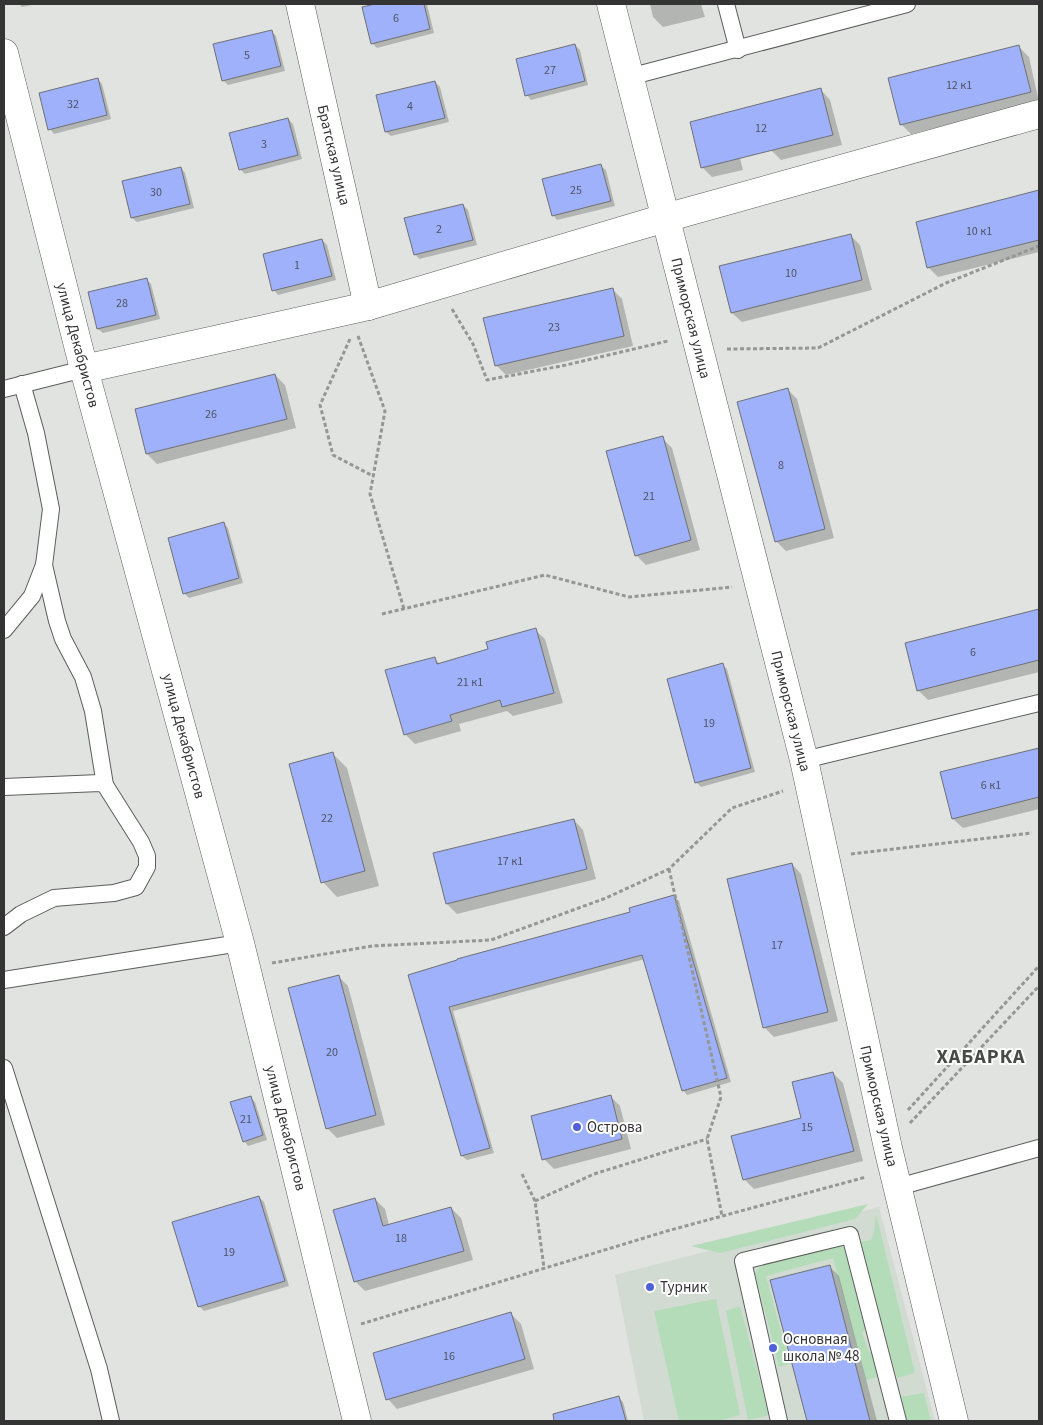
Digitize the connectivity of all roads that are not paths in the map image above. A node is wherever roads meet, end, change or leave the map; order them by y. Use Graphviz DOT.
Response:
graph roads {
  1 [pos="300,4"];
  2 [pos="611,4"];
  3 [pos="726,4"];
  4 [pos="907,4"];
  5 [pos="738,50"];
  6 [pos="4,53"];
  7 [pos="629,77"];
  8 [pos="1039,114"];
  9 [pos="665,218"];
  10 [pos="357,314"];
  11 [pos="84,369"];
  12 [pos="22,384"];
  13 [pos="4,389"];
  14 [pos="44,565"];
  15 [pos="4,630"];
  16 [pos="1039,703"];
  17 [pos="806,772"];
  18 [pos="105,785"];
  19 [pos="4,786"];
  20 [pos="4,927"];
  21 [pos="243,955"];
  22 [pos="4,980"];
  23 [pos="4,1068"];
  24 [pos="1039,1148"];
  25 [pos="891,1160"];
  26 [pos="111,1421"];
  27 [pos="358,1421"];
  28 [pos="779,1421"];
  29 [pos="898,1421"];
  30 [pos="954,1421"];
  1 -- 10 [label="street, Братская улица"];
  2 -- 7 [label="street, Приморская улица"];
  3 -- 5 [label="lane"];
  4 -- 5 [label="lane"];
  5 -- 7 [label="lane"];
  6 -- 11 [label="street, улица Декабристов"];
  7 -- 9 [label="street, Приморская улица"];
  8 -- 9 [label="street"];
  9 -- 10 [label="street"];
  9 -- 17 [label="street, Приморская улица"];
  10 -- 11 [label="street"];
  11 -- 12 [label="lane"];
  11 -- 21 [label="street, улица Декабристов"];
  12 -- 13 [label="lane"];
  12 -- 14 [label="lane"];
  14 -- 15 [label="lane"];
  14 -- 18 [label="lane"];
  16 -- 17 [label="lane"];
  17 -- 25 [label="street, Приморская улица"];
  18 -- 19 [label="lane"];
  18 -- 20 [label="lane"];
  21 -- 22 [label="lane"];
  21 -- 27 [label="street, улица Декабристов"];
  23 -- 26 [label="lane"];
  24 -- 25 [label="lane"];
  25 -- 30 [label="street, Приморская улица"];
  28 -- 29 [label="lane"];
}
